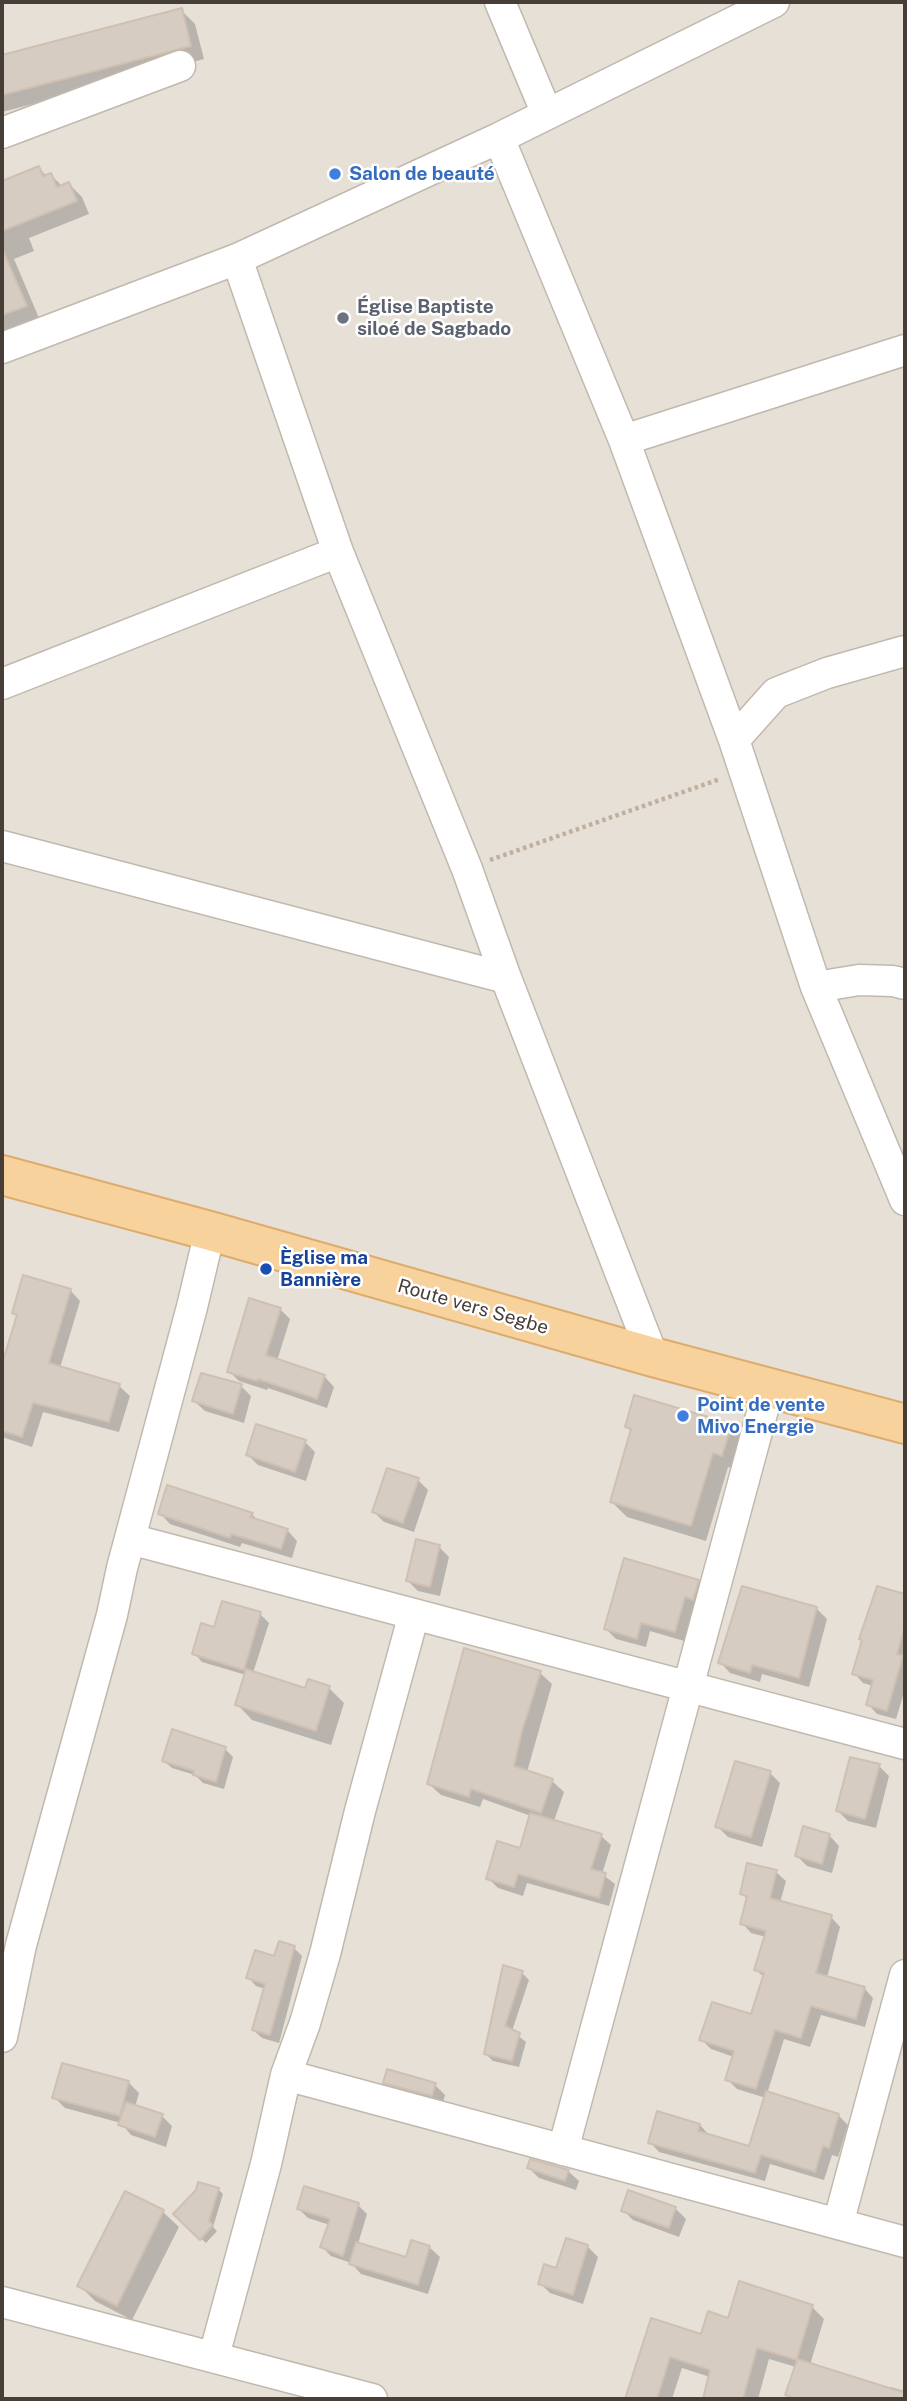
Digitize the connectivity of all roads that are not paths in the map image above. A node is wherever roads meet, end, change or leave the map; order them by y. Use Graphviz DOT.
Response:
graph roads {
  1 [pos="500,2"];
  2 [pos="770,3"];
  3 [pos="180,66"];
  4 [pos="547,114"];
  5 [pos="2,133"];
  6 [pos="499,138"];
  7 [pos="237,259"];
  8 [pos="2,348"];
  9 [pos="905,350"];
  10 [pos="624,440"];
  11 [pos="338,552"];
  12 [pos="905,651"];
  13 [pos="2,684"];
  14 [pos="734,740"];
  15 [pos="2,846"];
  16 [pos="506,978"];
  17 [pos="905,984"];
  18 [pos="816,987"];
  19 [pos="2,1175"];
  20 [pos="905,1200"];
  21 [pos="209,1231"];
  22 [pos="653,1357"];
  23 [pos="769,1387"];
  24 [pos="905,1424"];
  25 [pos="130,1539"];
  26 [pos="414,1614"];
  27 [pos="687,1687"];
  28 [pos="905,1744"];
  29 [pos="905,1975"];
  30 [pos="6,1995"];
  31 [pos="2,2037"];
  32 [pos="286,2075"];
  33 [pos="563,2150"];
  34 [pos="838,2224"];
  35 [pos="905,2242"];
  36 [pos="2,2302"];
  37 [pos="214,2356"];
  38 [pos="372,2399"];
  1 -- 4 [label="street"];
  2 -- 4 [label="street"];
  3 -- 5 [label="street"];
  4 -- 6 [label="street"];
  6 -- 7 [label="street"];
  6 -- 10 [label="street"];
  7 -- 8 [label="street"];
  7 -- 11 [label="street"];
  9 -- 10 [label="street"];
  10 -- 14 [label="street"];
  11 -- 13 [label="street"];
  11 -- 16 [label="street"];
  12 -- 14 [label="street"];
  14 -- 18 [label="street"];
  15 -- 16 [label="street"];
  16 -- 22 [label="street"];
  17 -- 18 [label="street"];
  18 -- 20 [label="street"];
  19 -- 21 [label="main road, Route vers Segbe"];
  21 -- 22 [label="main road, Route vers Segbe"];
  21 -- 25 [label="street"];
  22 -- 23 [label="main road, Route vers Segbe"];
  23 -- 24 [label="main road, Route vers Segbe"];
  23 -- 27 [label="street"];
  25 -- 26 [label="street"];
  25 -- 30 [label="street"];
  26 -- 27 [label="street"];
  26 -- 32 [label="street"];
  27 -- 28 [label="street"];
  27 -- 33 [label="street"];
  29 -- 34 [label="street"];
  30 -- 31 [label="street"];
  32 -- 33 [label="street"];
  32 -- 37 [label="street"];
  33 -- 34 [label="street"];
  34 -- 35 [label="street"];
  36 -- 37 [label="street"];
  37 -- 38 [label="street"];
}
